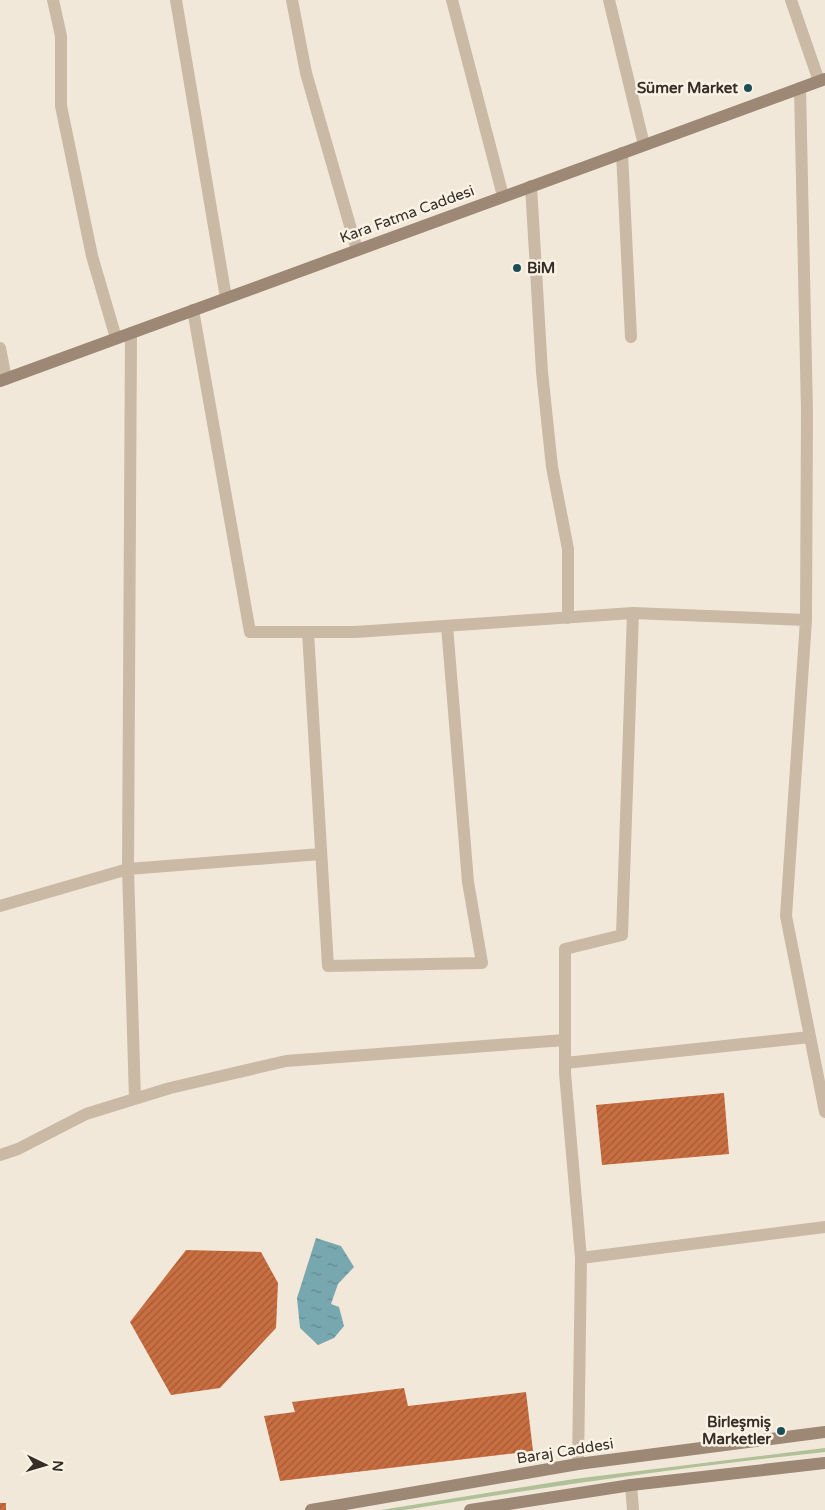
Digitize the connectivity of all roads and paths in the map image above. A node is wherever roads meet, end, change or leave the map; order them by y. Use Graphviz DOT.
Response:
graph roads {
  1 [pos="54,0"];
  2 [pos="176,0"];
  3 [pos="292,0"];
  4 [pos="452,0"];
  5 [pos="609,0"];
  6 [pos="792,0"];
  7 [pos="822,80"];
  8 [pos="800,88"];
  9 [pos="644,145"];
  10 [pos="622,153"];
  11 [pos="531,186"];
  12 [pos="503,196"];
  13 [pos="357,250"];
  14 [pos="226,298"];
  15 [pos="193,310"];
  16 [pos="131,333"];
  17 [pos="631,337"];
  18 [pos="116,338"];
  19 [pos="0,348"];
  20 [pos="3,380"];
  21 [pos="633,613"];
  22 [pos="568,618"];
  23 [pos="806,620"];
  24 [pos="446,626"];
  25 [pos="308,632"];
  26 [pos="321,854"];
  27 [pos="128,869"];
  28 [pos="0,906"];
  29 [pos="810,1037"];
  30 [pos="565,1040"];
  31 [pos="565,1064"];
  32 [pos="135,1099"];
  33 [pos="825,1112"];
  34 [pos="0,1155"];
  35 [pos="825,1227"];
  36 [pos="581,1258"];
  37 [pos="825,1432"];
  38 [pos="825,1462"];
  39 [pos="578,1464"];
  40 [pos="631,1486"];
  41 [pos="520,1506"];
  42 [pos="311,1510"];
  43 [pos="470,1510"];
  44 [pos="633,1510"];
  1 -- 18 [label="street"];
  2 -- 14 [label="street"];
  3 -- 13 [label="street"];
  4 -- 12 [label="street"];
  5 -- 9 [label="street"];
  6 -- 7 [label="street"];
  7 -- 8 [label="main road, Kara Fatma Caddesi"];
  8 -- 9 [label="main road, Kara Fatma Caddesi"];
  8 -- 23 [label="street"];
  9 -- 10 [label="main road, Kara Fatma Caddesi"];
  10 -- 11 [label="main road, Kara Fatma Caddesi"];
  10 -- 17 [label="street"];
  11 -- 12 [label="main road, Kara Fatma Caddesi"];
  11 -- 22 [label="street"];
  12 -- 13 [label="main road, Kara Fatma Caddesi"];
  13 -- 14 [label="main road, Kara Fatma Caddesi"];
  14 -- 15 [label="main road, Kara Fatma Caddesi"];
  15 -- 16 [label="main road, Kara Fatma Caddesi"];
  15 -- 25 [label="street"];
  16 -- 18 [label="main road, Kara Fatma Caddesi"];
  16 -- 27 [label="street"];
  18 -- 20 [label="main road, Kara Fatma Caddesi"];
  19 -- 20 [label="street"];
  21 -- 22 [label="street"];
  21 -- 23 [label="street"];
  21 -- 30 [label="street"];
  22 -- 24 [label="street"];
  23 -- 29 [label="street"];
  24 -- 25 [label="street"];
  24 -- 26 [label="street"];
  25 -- 26 [label="street"];
  26 -- 27 [label="street"];
  27 -- 28 [label="street"];
  27 -- 32 [label="street"];
  29 -- 31 [label="street"];
  29 -- 33 [label="street"];
  30 -- 31 [label="street"];
  30 -- 32 [label="street"];
  31 -- 36 [label="street"];
  32 -- 34 [label="street"];
  35 -- 36 [label="street"];
  36 -- 39 [label="street"];
  37 -- 39 [label="main road, Baraj Caddesi"];
  38 -- 40 [label="main road"];
  39 -- 42 [label="main road, Baraj Caddesi"];
  40 -- 41 [label="main road"];
  40 -- 44 [label="street"];
  41 -- 43 [label="main road"];
}
